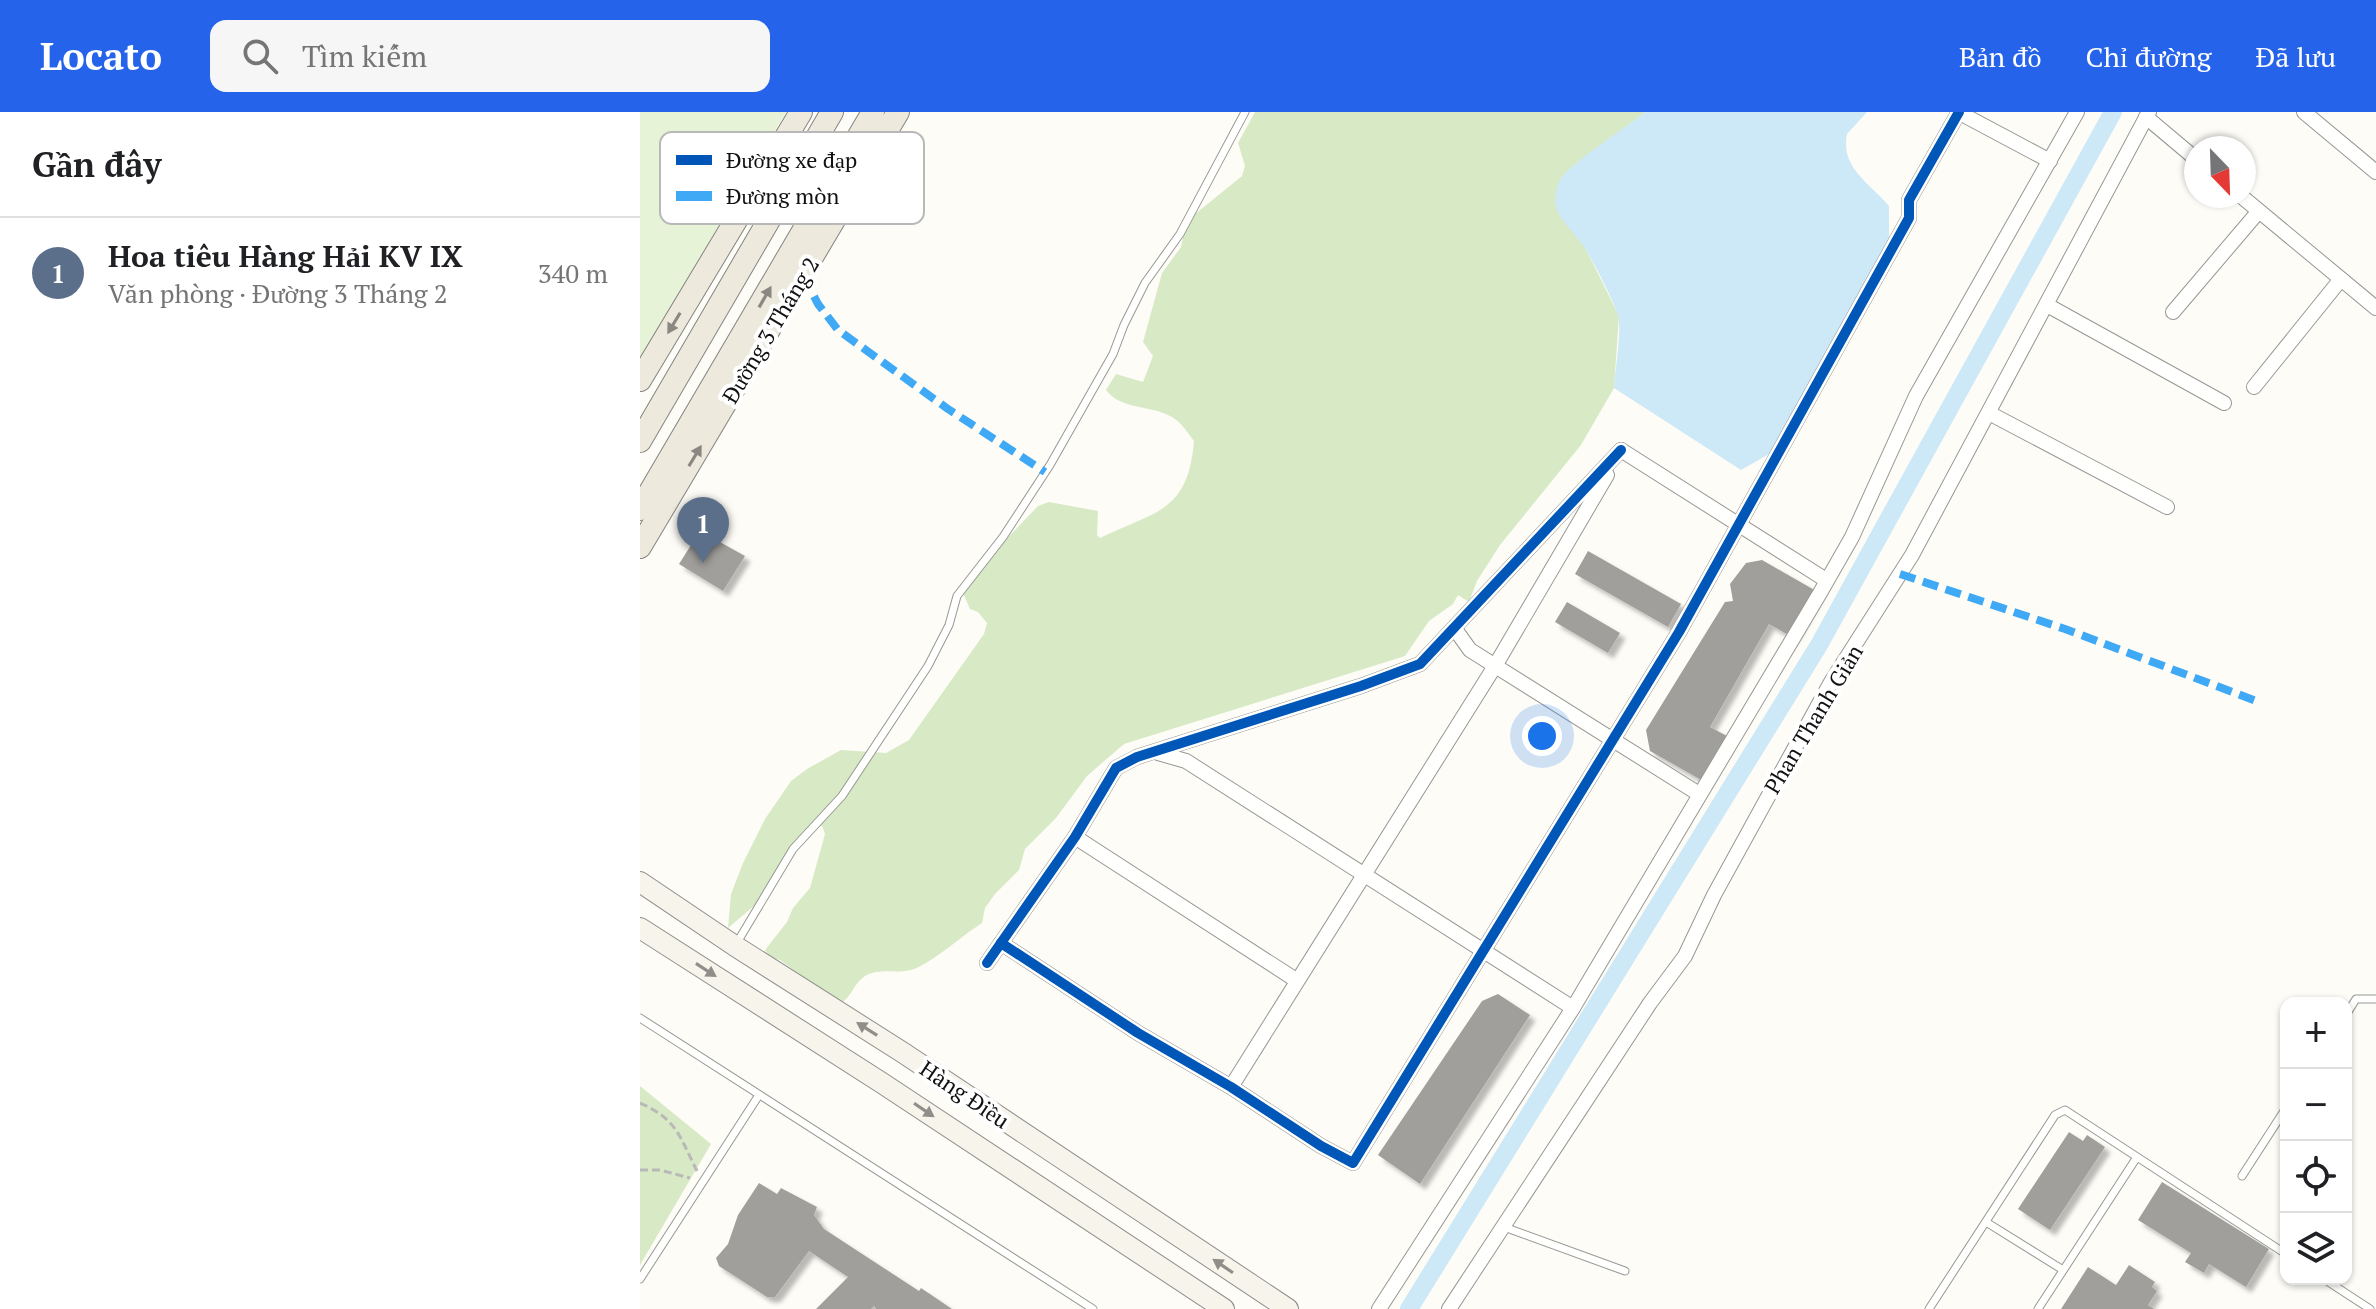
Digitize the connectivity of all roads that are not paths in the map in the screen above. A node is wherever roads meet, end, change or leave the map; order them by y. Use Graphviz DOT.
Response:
graph roads {
  1 [pos="801,112"];
  2 [pos="832,112"];
  3 [pos="873,112"];
  4 [pos="898,112"];
  5 [pos="1245,112"];
  6 [pos="1959,112"];
  7 [pos="2077,112"];
  8 [pos="2304,112"];
  9 [pos="2148,115"];
  10 [pos="789,132"];
  11 [pos="820,132"];
  12 [pos="861,132"];
  13 [pos="886,132"];
  14 [pos="2184,148"];
  15 [pos="2050,161"];
  16 [pos="2376,172"];
  17 [pos="2255,208"];
  18 [pos="2259,211"];
  19 [pos="734,224"];
  20 [pos="767,224"];
  21 [pos="807,224"];
  22 [pos="832,224"];
  23 [pos="2341,279"];
  24 [pos="2047,305"];
  25 [pos="2376,308"];
  26 [pos="2173,312"];
  27 [pos="640,380"];
  28 [pos="2254,387"];
  29 [pos="2224,403"];
  30 [pos="1989,413"];
  31 [pos="640,441"];
  32 [pos="1621,450"];
  33 [pos="2167,507"];
  34 [pos="640,509"];
  35 [pos="1739,525"];
  36 [pos="640,547"];
  37 [pos="1826,580"];
  38 [pos="1455,629"];
  39 [pos="1495,666"];
  40 [pos="1615,740"];
  41 [pos="1157,753"];
  42 [pos="1699,794"];
  43 [pos="1075,837"];
  44 [pos="1364,875"];
  45 [pos="640,882"];
  46 [pos="640,928"];
  47 [pos="1001,943"];
  48 [pos="735,946"];
  49 [pos="1483,952"];
  50 [pos="987,963"];
  51 [pos="1296,980"];
  52 [pos="2376,999"];
  53 [pos="2352,1005"];
  54 [pos="1573,1008"];
  55 [pos="640,1018"];
  56 [pos="902,1052"];
  57 [pos="882,1083"];
  58 [pos="1231,1087"];
  59 [pos="759,1095"];
  60 [pos="2280,1117"];
  61 [pos="2137,1157"];
  62 [pos="2242,1176"];
  63 [pos="1986,1222"];
  64 [pos="1504,1227"];
  65 [pos="2280,1250"];
  66 [pos="2063,1270"];
  67 [pos="1625,1271"];
  68 [pos="640,1279"];
  69 [pos="2333,1285"];
  70 [pos="1093,1309"];
  71 [pos="1224,1309"];
  72 [pos="1288,1309"];
  73 [pos="1379,1309"];
  74 [pos="1449,1309"];
  75 [pos="1929,1309"];
  76 [pos="2038,1309"];
  77 [pos="2370,1309"];
  1 -- 10 [label="main road, one-way"];
  2 -- 11 [label="main road"];
  12 -- 3 [label="main road, Đường 3 Tháng 2, one-way"];
  13 -- 4 [label="main road, Đường 3 Tháng 2, one-way"];
  5 -- 48 [label="lane"];
  6 -- 15 [label="street"];
  6 -- 35 [label="street"];
  7 -- 15 [label="street"];
  8 -- 16 [label="street"];
  9 -- 14 [label="street"];
  9 -- 24 [label="street, Phan Thanh Giản"];
  15 -- 37 [label="street"];
  17 -- 18 [label="street"];
  18 -- 23 [label="street"];
  18 -- 26 [label="street"];
  19 -- 27 [label="main road, one-way"];
  20 -- 31 [label="main road"];
  34 -- 21 [label="main road, Đường 3 Tháng 2, one-way"];
  36 -- 22 [label="main road, Đường 3 Tháng 2, one-way"];
  23 -- 25 [label="street"];
  23 -- 28 [label="street"];
  24 -- 29 [label="street"];
  24 -- 30 [label="street, Phan Thanh Giản"];
  30 -- 33 [label="street"];
  30 -- 64 [label="street, Phan Thanh Giản"];
  32 -- 35 [label="street"];
  32 -- 38 [label="street"];
  32 -- 39 [label="street"];
  35 -- 37 [label="street"];
  35 -- 40 [label="street"];
  37 -- 42 [label="street"];
  38 -- 39 [label="street"];
  38 -- 41 [label="street"];
  39 -- 40 [label="street"];
  39 -- 44 [label="street"];
  40 -- 42 [label="street"];
  40 -- 49 [label="street"];
  41 -- 43 [label="street"];
  41 -- 44 [label="street"];
  42 -- 54 [label="street"];
  43 -- 47 [label="street"];
  43 -- 51 [label="street"];
  44 -- 49 [label="street"];
  44 -- 51 [label="street"];
  45 -- 48 [label="main road, Hàng Điều"];
  46 -- 57 [label="main road, Hàng Điều, one-way"];
  47 -- 50 [label="street"];
  47 -- 58 [label="street"];
  56 -- 48 [label="main road, Hàng Điều, one-way"];
  49 -- 54 [label="street"];
  49 -- 58 [label="street"];
  51 -- 58 [label="street"];
  52 -- 53 [label="lane"];
  54 -- 73 [label="street"];
  55 -- 59 [label="lane"];
  56 -- 57 [label="main road"];
  72 -- 56 [label="main road, Hàng Điều, one-way"];
  57 -- 71 [label="main road, Hàng Điều, one-way"];
  59 -- 68 [label="lane"];
  59 -- 70 [label="lane"];
  60 -- 62 [label="lane"];
  61 -- 63 [label="lane"];
  61 -- 65 [label="lane"];
  61 -- 66 [label="lane"];
  63 -- 66 [label="lane"];
  63 -- 75 [label="lane"];
  64 -- 67 [label="lane"];
  64 -- 74 [label="street, Phan Thanh Giản"];
  66 -- 76 [label="lane"];
  69 -- 77 [label="lane"];
}
